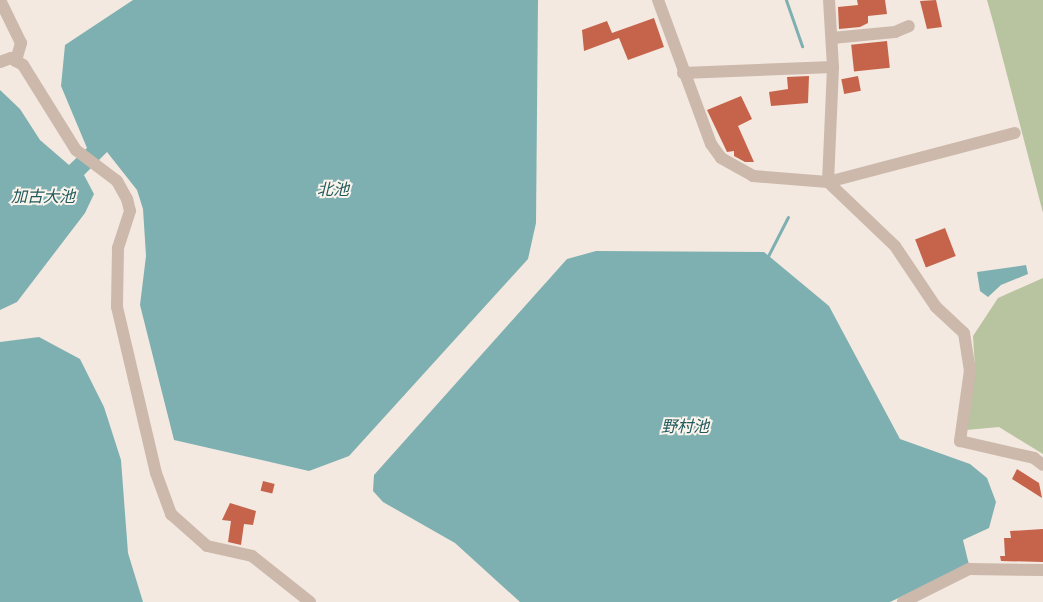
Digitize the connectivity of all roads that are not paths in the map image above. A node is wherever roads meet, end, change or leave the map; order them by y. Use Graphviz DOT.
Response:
graph roads {
  1 [pos="0,0"];
  2 [pos="658,0"];
  3 [pos="829,0"];
  4 [pos="910,26"];
  5 [pos="832,38"];
  6 [pos="16,61"];
  7 [pos="0,62"];
  8 [pos="833,67"];
  9 [pos="683,73"];
  10 [pos="1015,133"];
  11 [pos="828,182"];
  12 [pos="1043,465"];
  13 [pos="1043,570"];
  14 [pos="310,602"];
  15 [pos="904,602"];
  1 -- 6 [label="street"];
  2 -- 9 [label="street"];
  3 -- 5 [label="street"];
  4 -- 5 [label="street"];
  5 -- 8 [label="street"];
  6 -- 7 [label="street"];
  6 -- 14 [label="street"];
  8 -- 9 [label="street"];
  8 -- 11 [label="street"];
  9 -- 11 [label="street"];
  10 -- 11 [label="street"];
  11 -- 12 [label="street"];
  13 -- 15 [label="street"];
}
